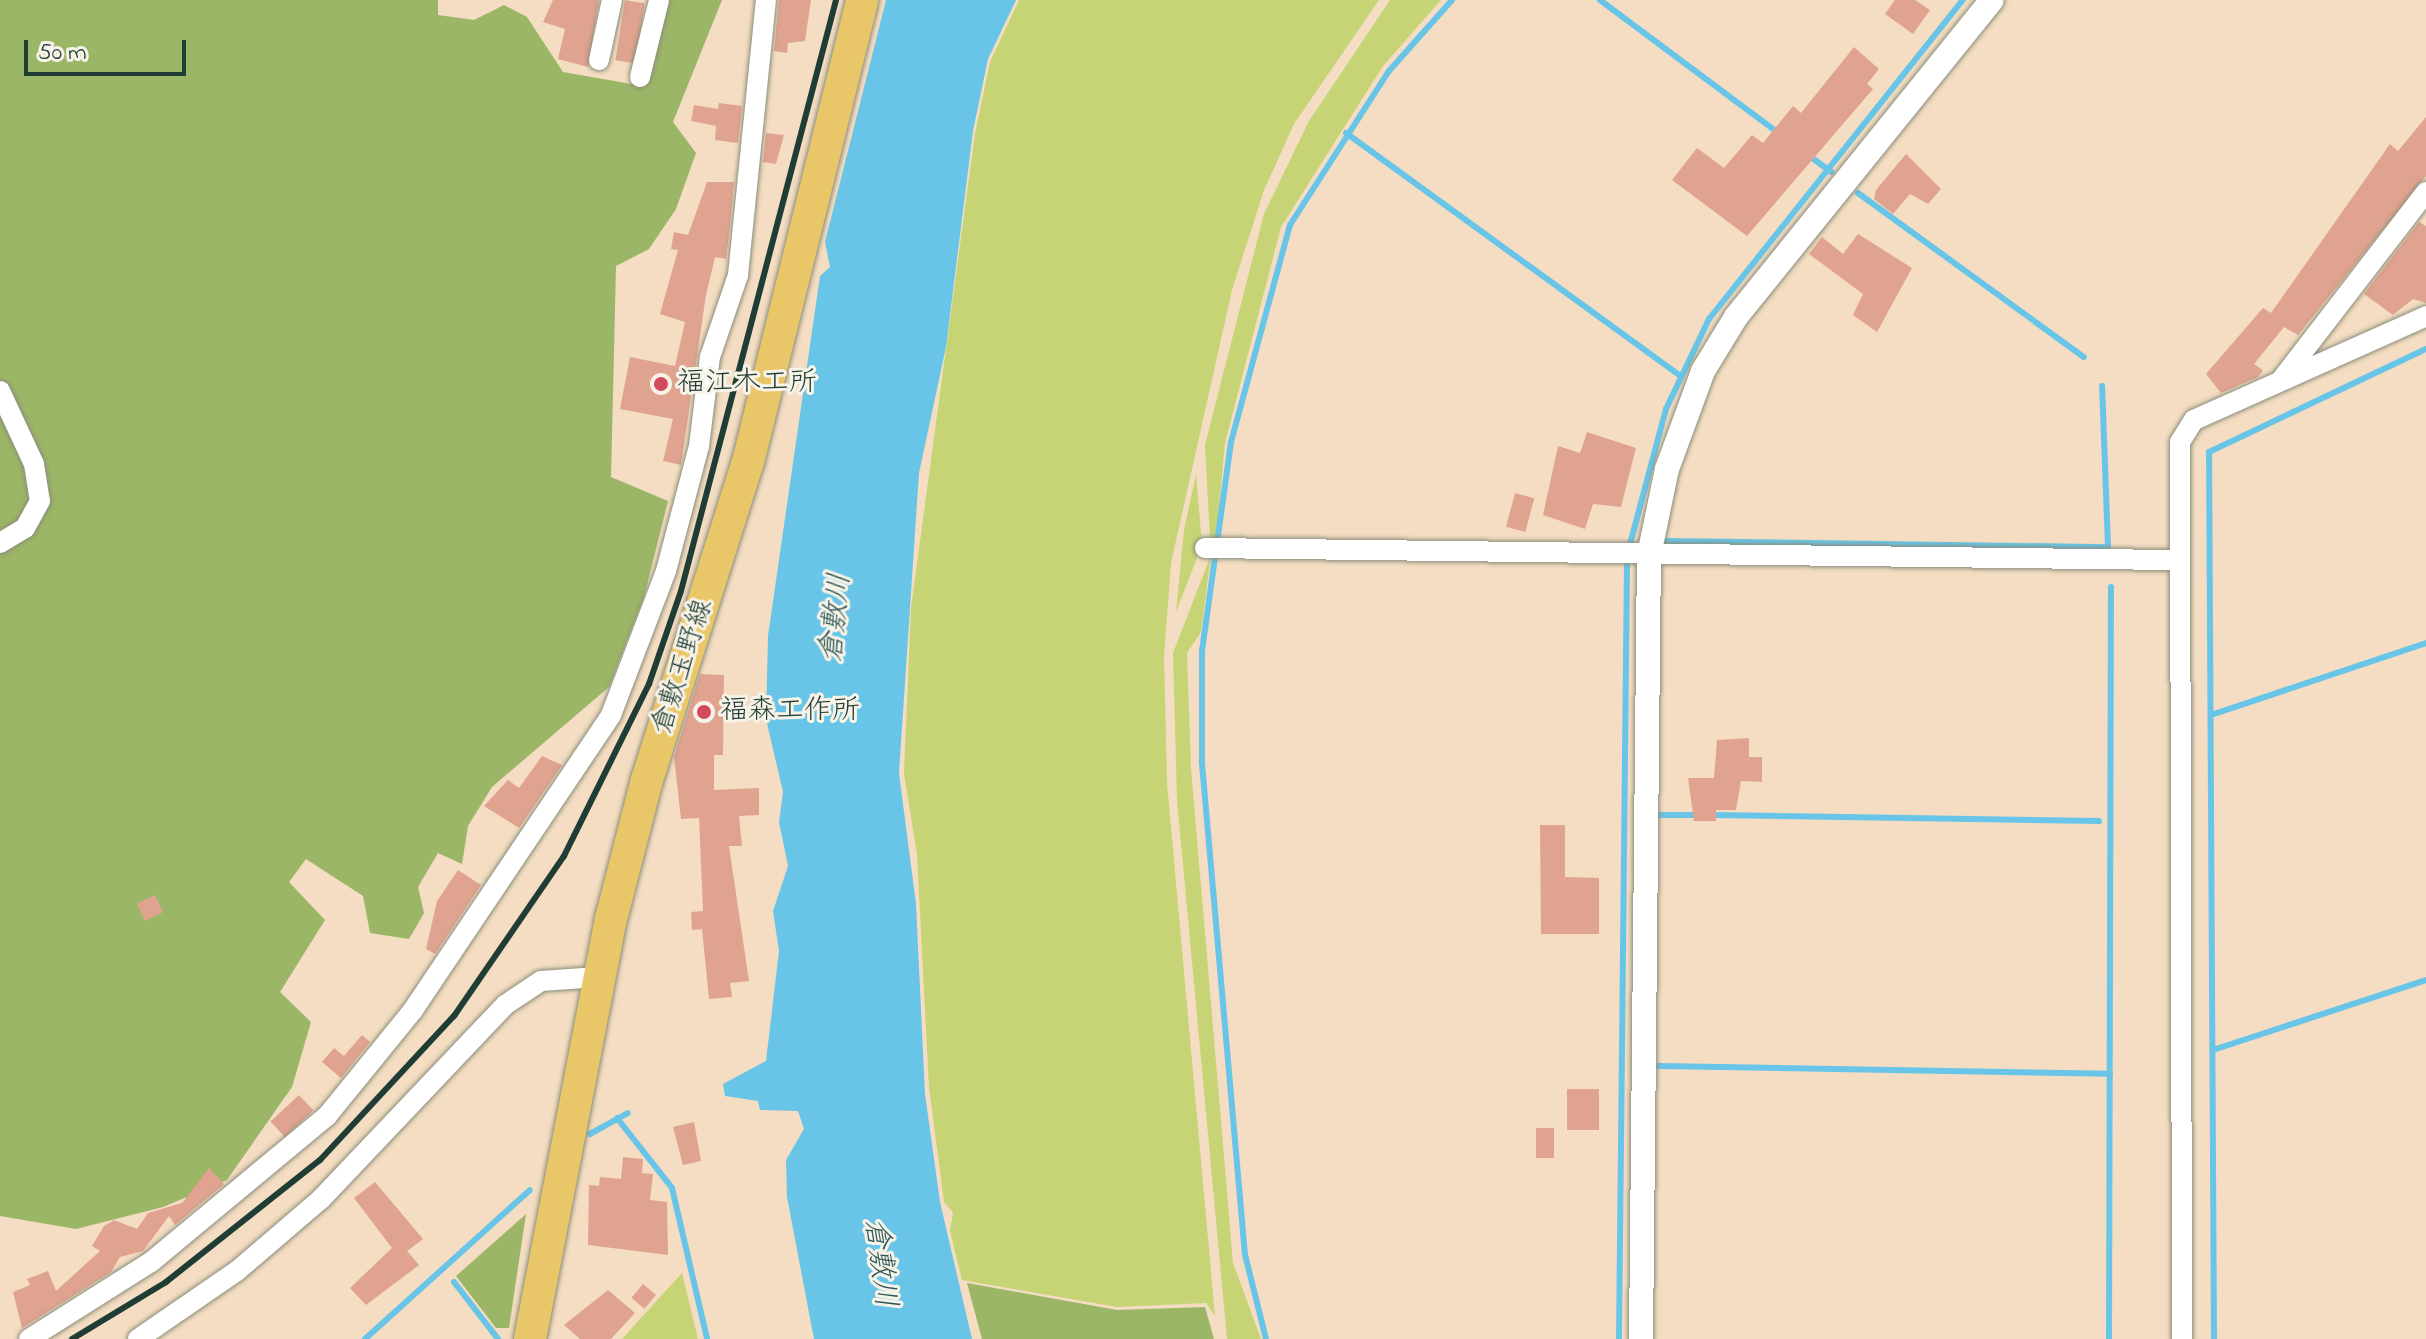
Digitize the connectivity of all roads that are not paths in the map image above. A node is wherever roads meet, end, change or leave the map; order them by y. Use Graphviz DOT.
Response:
graph roads {
  1 [pos="612,0"];
  2 [pos="659,0"];
  3 [pos="766,0"];
  4 [pos="862,0"];
  5 [pos="1992,0"];
  6 [pos="599,60"];
  7 [pos="640,77"];
  8 [pos="2426,192"];
  9 [pos="2426,316"];
  10 [pos="2282,379"];
  11 [pos="0,391"];
  12 [pos="0,543"];
  13 [pos="1214,548"];
  14 [pos="1634,554"];
  15 [pos="2175,560"];
  16 [pos="598,977"];
  17 [pos="29,1339"];
  18 [pos="138,1339"];
  19 [pos="530,1339"];
  20 [pos="1641,1339"];
  21 [pos="2182,1339"];
  1 -- 6 [label="street"];
  2 -- 7 [label="street"];
  3 -- 17 [label="street"];
  4 -- 16 [label="main road, 倉敷玉野線"];
  5 -- 14 [label="street"];
  8 -- 10 [label="street"];
  9 -- 10 [label="street"];
  10 -- 15 [label="street"];
  11 -- 12 [label="street"];
  13 -- 14 [label="street"];
  14 -- 15 [label="street"];
  14 -- 20 [label="street"];
  15 -- 21 [label="street"];
  16 -- 18 [label="street"];
  16 -- 19 [label="main road, 倉敷玉野線"];
}
